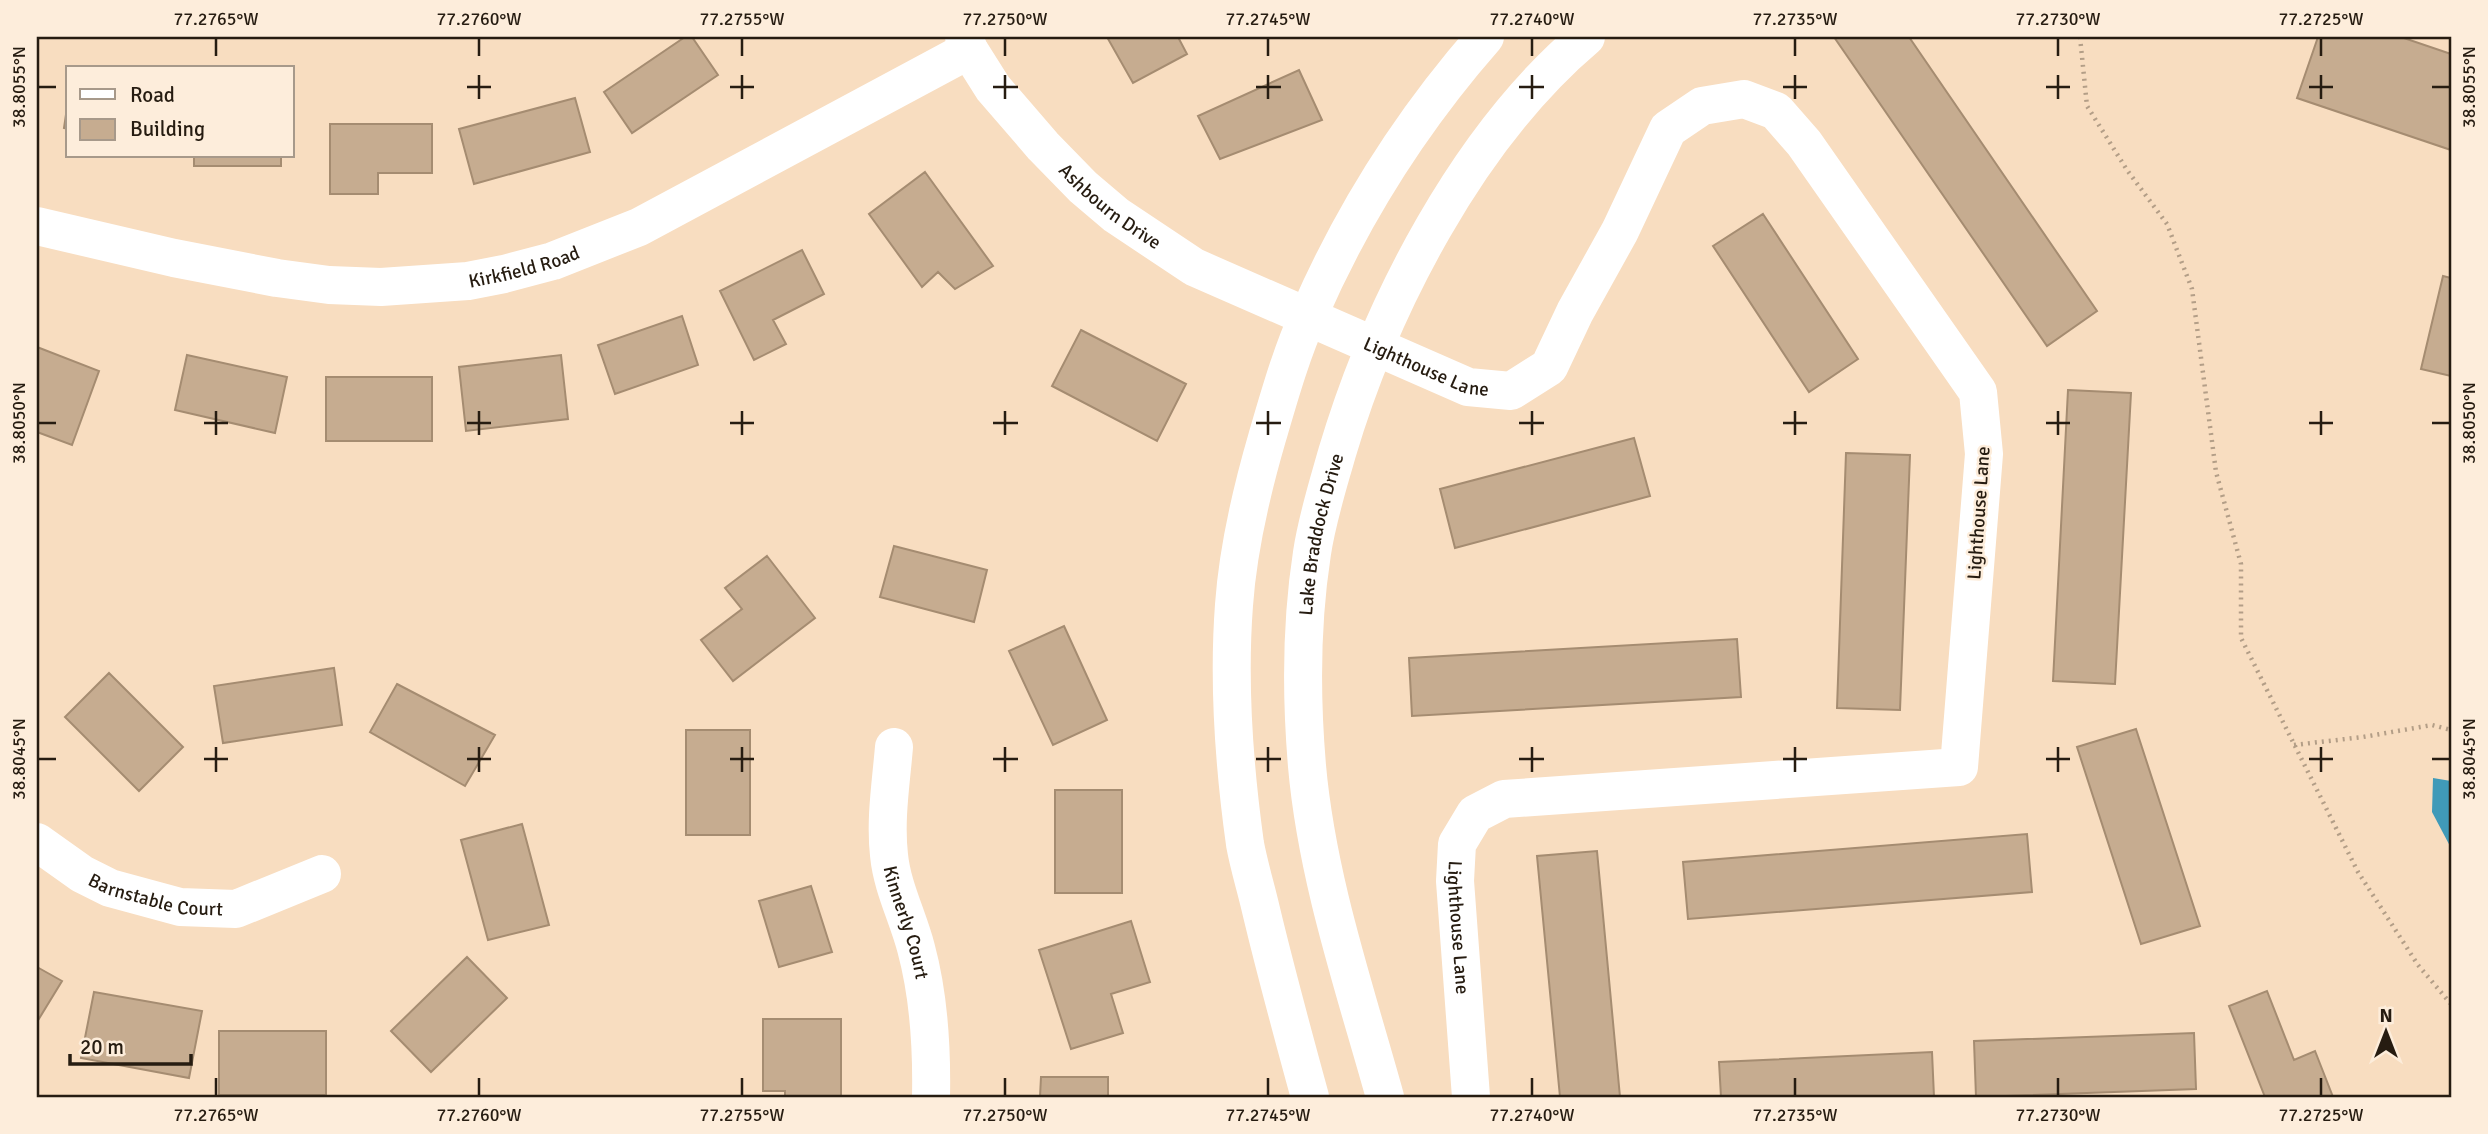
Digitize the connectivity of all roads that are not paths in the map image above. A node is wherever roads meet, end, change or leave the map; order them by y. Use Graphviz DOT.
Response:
graph roads {
  1 [pos="1485,37"];
  2 [pos="1586,37"];
  3 [pos="966,44"];
  4 [pos="37,226"];
  5 [pos="1308,316"];
  6 [pos="1374,345"];
  7 [pos="894,747"];
  8 [pos="37,842"];
  9 [pos="321,874"];
  10 [pos="931,1097"];
  11 [pos="1310,1097"];
  12 [pos="1385,1097"];
  13 [pos="1471,1097"];
  1 -- 5 [label="street"];
  2 -- 6 [label="street, Lake Braddock Drive"];
  3 -- 4 [label="street, Kirkfield Road"];
  3 -- 5 [label="street, Ashbourn Drive"];
  5 -- 6 [label="street, Lighthouse Lane"];
  5 -- 11 [label="street"];
  6 -- 12 [label="street, Lake Braddock Drive"];
  6 -- 13 [label="street, Lighthouse Lane"];
  7 -- 10 [label="street, Kinnerly Court"];
  8 -- 9 [label="street, Barnstable Court"];
}
